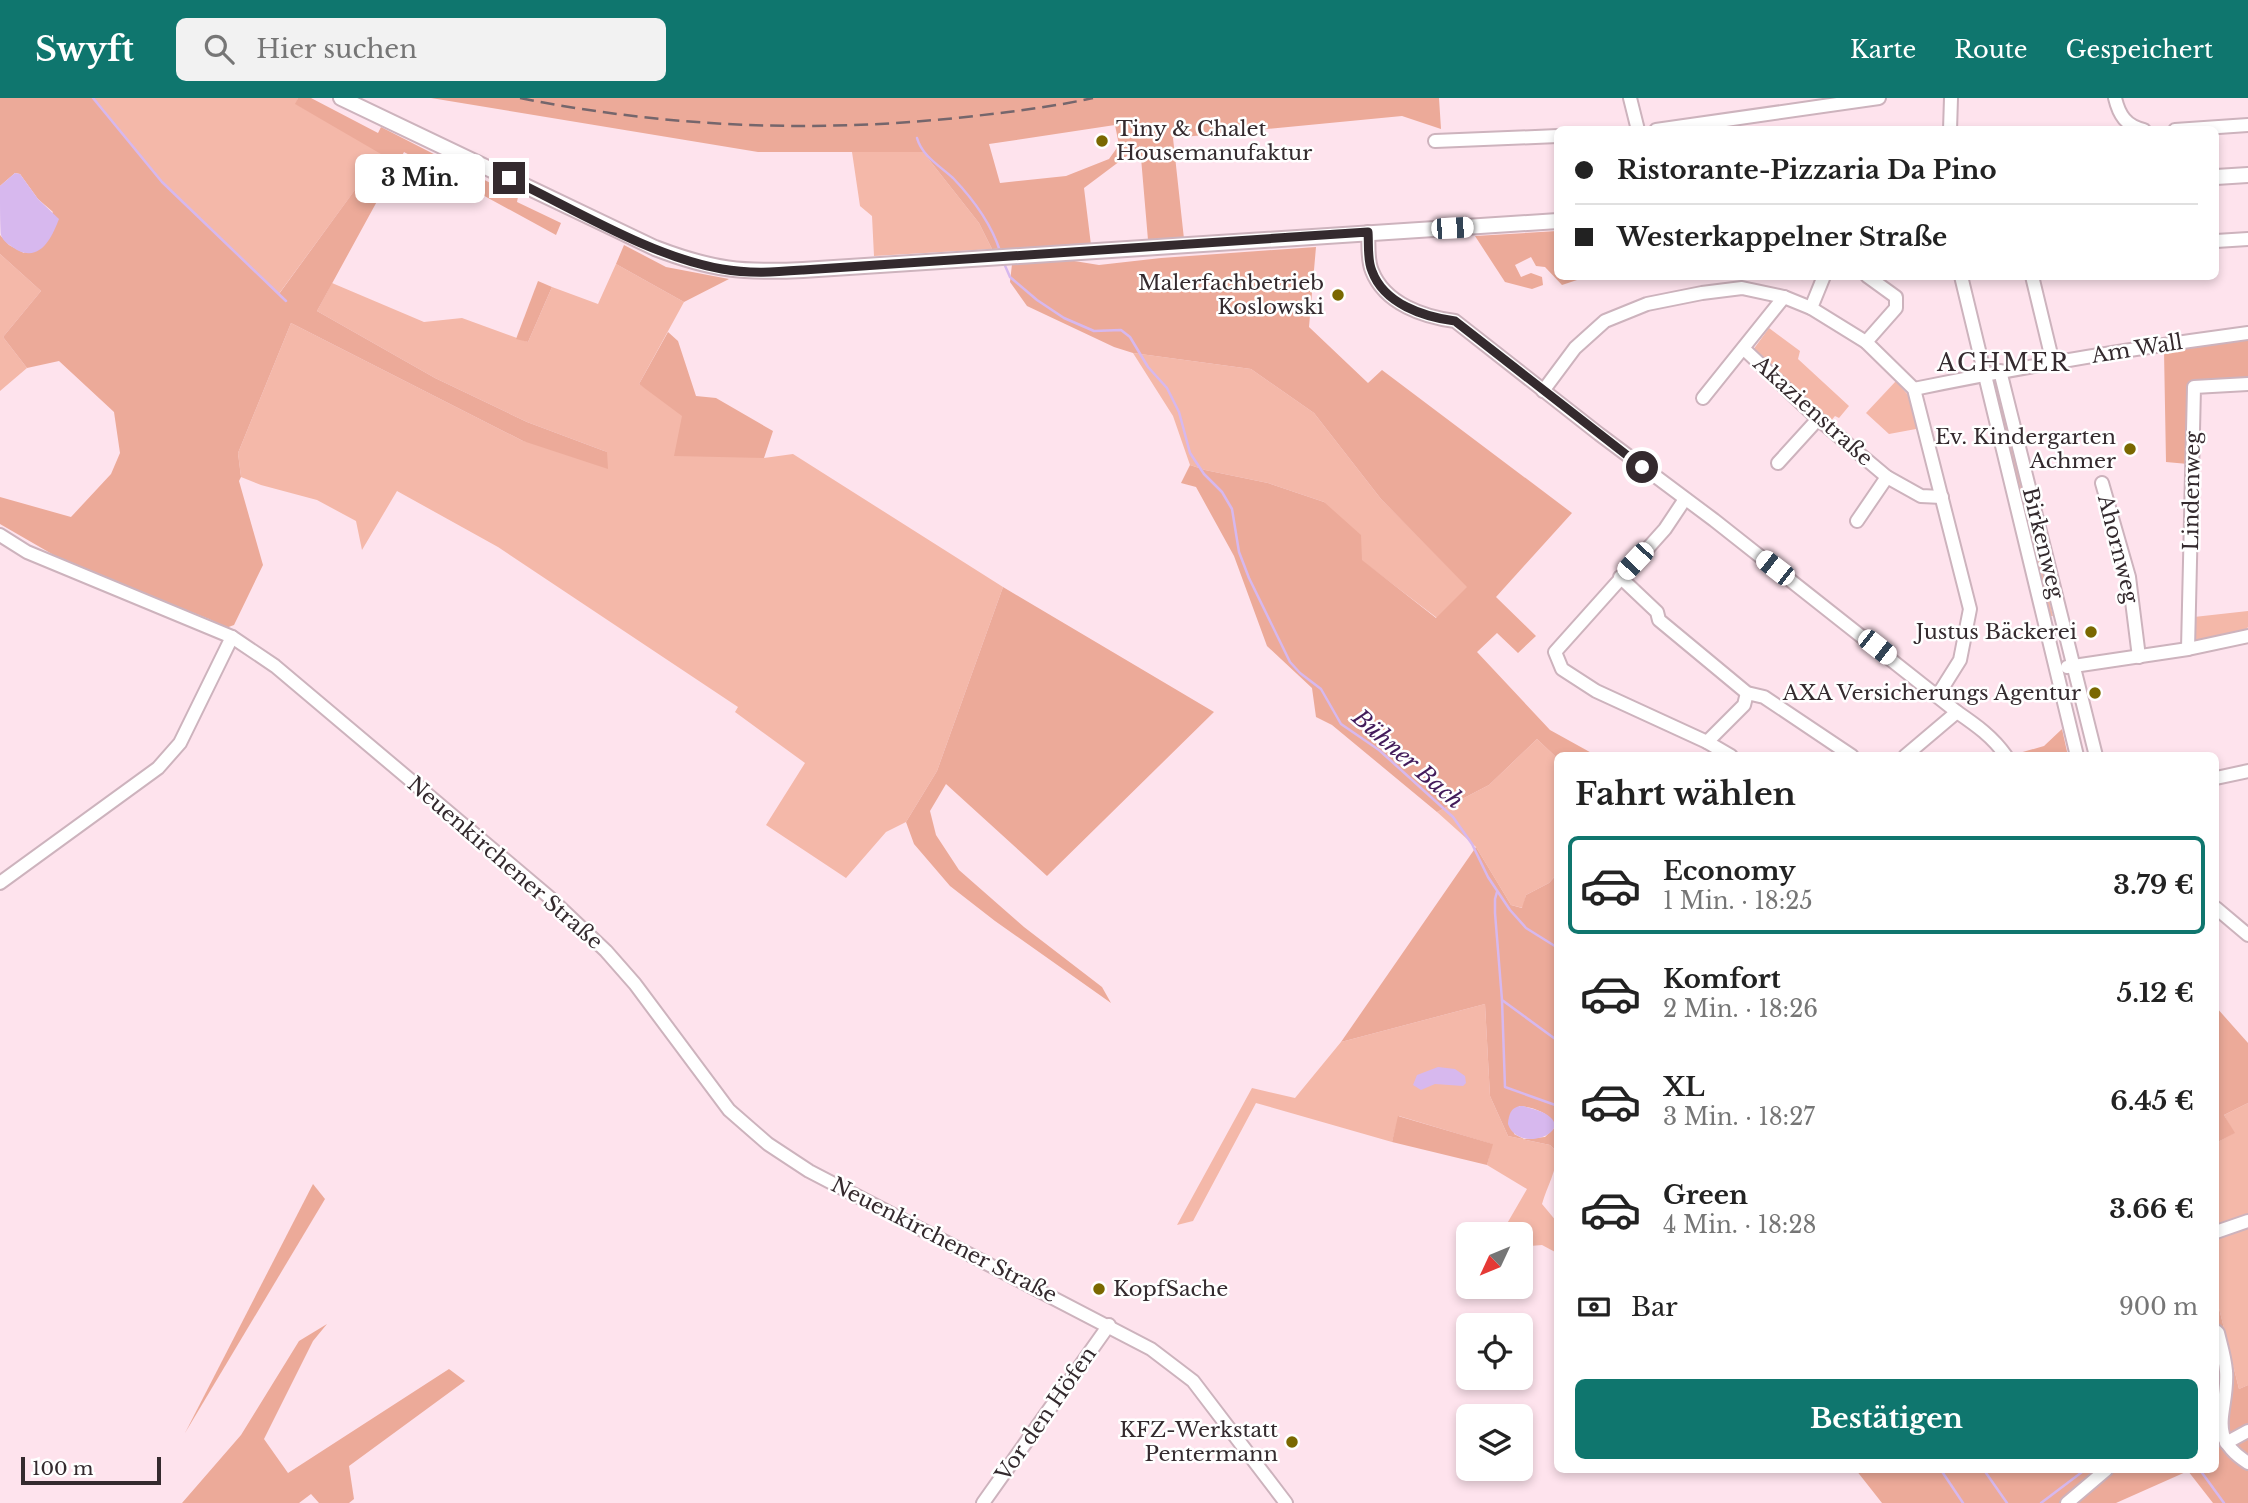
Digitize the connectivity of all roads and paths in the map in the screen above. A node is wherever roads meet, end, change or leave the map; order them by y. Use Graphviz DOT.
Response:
graph roads {
  1 [pos="341,98"];
  2 [pos="1630,98"];
  3 [pos="1878,98"];
  4 [pos="1951,98"];
  5 [pos="2115,98"];
  6 [pos="1842,101"];
  7 [pos="2248,125"];
  8 [pos="1636,126"];
  9 [pos="1682,126"];
  10 [pos="1950,126"];
  11 [pos="2135,126"];
  12 [pos="2219,127"];
  13 [pos="1554,136"];
  14 [pos="1435,141"];
  15 [pos="2248,175"];
  16 [pos="2219,177"];
  17 [pos="1554,220"];
  18 [pos="1368,232"];
  19 [pos="2248,239"];
  20 [pos="2219,240"];
  21 [pos="1822,280"];
  22 [pos="1873,280"];
  23 [pos="1962,280"];
  24 [pos="2033,280"];
  25 [pos="1784,297"];
  26 [pos="1811,308"];
  27 [pos="2248,333"];
  28 [pos="1866,342"];
  29 [pos="1744,349"];
  30 [pos="2053,363"];
  31 [pos="2000,372"];
  32 [pos="1986,374"];
  33 [pos="2248,384"];
  34 [pos="1914,388"];
  35 [pos="1543,391"];
  36 [pos="1703,398"];
  37 [pos="1818,419"];
  38 [pos="1778,463"];
  39 [pos="1887,477"];
  40 [pos="2102,483"];
  41 [pos="1942,497"];
  42 [pos="1685,499"];
  43 [pos="1857,521"];
  44 [pos="0,535"];
  45 [pos="1620,577"];
  46 [pos="2248,636"];
  47 [pos="232,638"];
  48 [pos="2188,649"];
  49 [pos="2139,657"];
  50 [pos="2074,666"];
  51 [pos="2056,669"];
  52 [pos="1746,693"];
  53 [pos="1938,695"];
  54 [pos="1957,712"];
  55 [pos="1707,742"];
  56 [pos="1724,752"];
  57 [pos="1846,752"];
  58 [pos="1910,752"];
  59 [pos="2003,752"];
  60 [pos="2076,752"];
  61 [pos="2095,752"];
  62 [pos="2248,771"];
  63 [pos="2219,777"];
  64 [pos="0,883"];
  65 [pos="2219,910"];
  66 [pos="2248,934"];
  67 [pos="2248,1221"];
  68 [pos="2219,1231"];
  69 [pos="1109,1325"];
  70 [pos="2219,1338"];
  71 [pos="2248,1431"];
  72 [pos="2226,1443"];
  73 [pos="2248,1463"];
  74 [pos="2103,1473"];
  75 [pos="983,1503"];
  76 [pos="1286,1503"];
  77 [pos="2067,1503"];
  1 -- 18 [label="main road"];
  2 -- 8 [label="street"];
  3 -- 6 [label="street"];
  4 -- 10 [label="street"];
  5 -- 11 [label="street"];
  6 -- 9 [label="street"];
  7 -- 12 [label="street"];
  13 -- 14 [label="street"];
  15 -- 16 [label="main road"];
  17 -- 18 [label="main road"];
  18 -- 35 [label="street"];
  19 -- 20 [label="street"];
  21 -- 26 [label="street"];
  22 -- 28 [label="street"];
  23 -- 32 [label="street"];
  24 -- 30 [label="street"];
  25 -- 26 [label="street"];
  25 -- 29 [label="street, Akazienstraße"];
  25 -- 35 [label="street"];
  26 -- 28 [label="street"];
  27 -- 30 [label="street, Am Wall"];
  28 -- 34 [label="street"];
  29 -- 36 [label="street"];
  29 -- 37 [label="street, Akazienstraße"];
  30 -- 31 [label="street, Am Wall"];
  31 -- 32 [label="street, Am Wall"];
  31 -- 50 [label="street, Birkenweg"];
  32 -- 34 [label="street, Am Wall"];
  32 -- 51 [label="street"];
  33 -- 48 [label="street, Lindenweg"];
  34 -- 41 [label="street"];
  35 -- 42 [label="street"];
  37 -- 38 [label="street"];
  37 -- 39 [label="street, Akazienstraße"];
  39 -- 41 [label="street, Akazienstraße"];
  39 -- 43 [label="street"];
  40 -- 49 [label="street, Ahornweg"];
  41 -- 53 [label="street"];
  42 -- 45 [label="street"];
  42 -- 53 [label="street"];
  44 -- 47 [label="street, Neuenkirchener Straße"];
  45 -- 52 [label="street"];
  45 -- 55 [label="street"];
  46 -- 48 [label="street"];
  47 -- 64 [label="street"];
  47 -- 69 [label="street, Neuenkirchener Straße"];
  48 -- 49 [label="street"];
  49 -- 50 [label="street"];
  50 -- 51 [label="street"];
  50 -- 61 [label="street, Birkenweg"];
  51 -- 60 [label="street"];
  52 -- 55 [label="street"];
  52 -- 57 [label="street"];
  53 -- 54 [label="street"];
  54 -- 58 [label="street"];
  54 -- 59 [label="street"];
  55 -- 56 [label="street"];
  62 -- 63 [label="street"];
  65 -- 66 [label="street"];
  67 -- 68 [label="street"];
  69 -- 75 [label="street, Vor den Höfen"];
  69 -- 76 [label="street, Neuenkirchener Straße"];
  70 -- 72 [label="street"];
  71 -- 72 [label="street"];
  72 -- 73 [label="street"];
  74 -- 77 [label="street"];
}
